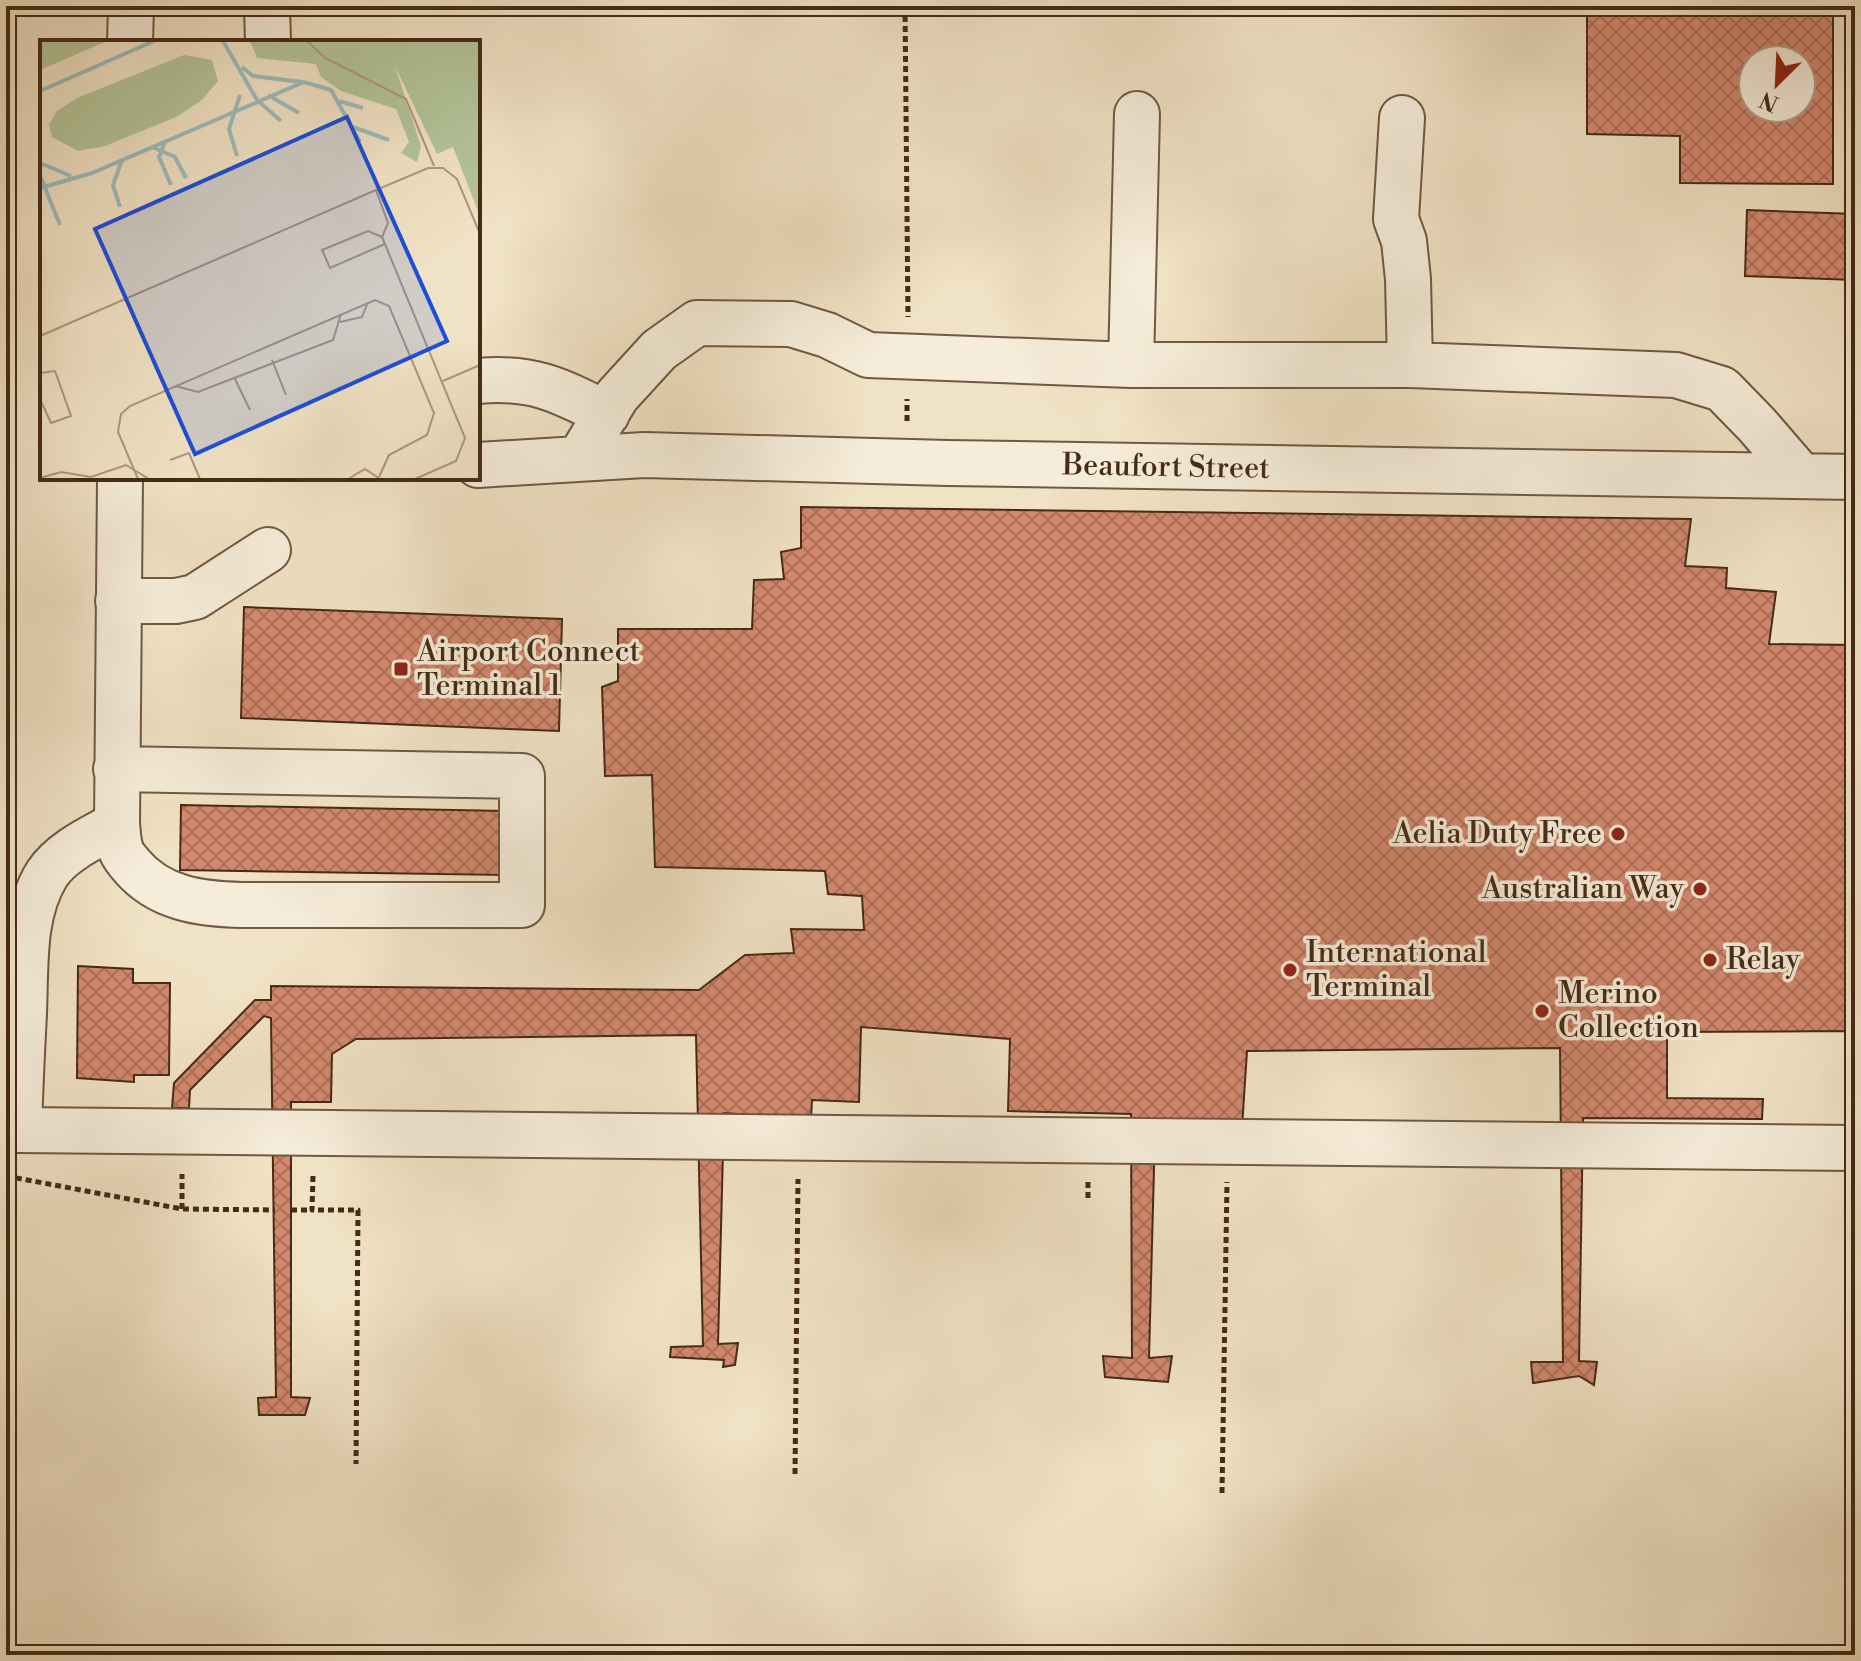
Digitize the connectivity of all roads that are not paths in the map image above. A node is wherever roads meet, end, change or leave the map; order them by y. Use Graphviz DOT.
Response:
graph roads {
  1 [pos="131,6"];
  2 [pos="267,6"];
  3 [pos="130,40"];
  4 [pos="268,40"];
  5 [pos="1137,114"];
  6 [pos="1402,118"];
  7 [pos="1131,365"];
  8 [pos="1410,365"];
  9 [pos="480,381"];
  10 [pos="607,414"];
  11 [pos="579,459"];
  12 [pos="480,465"];
  13 [pos="1801,476"];
  14 [pos="1855,477"];
  15 [pos="120,480"];
  16 [pos="268,550"];
  17 [pos="118,601"];
  18 [pos="116,769"];
  19 [pos="117,824"];
  20 [pos="12,1130"];
  21 [pos="1855,1148"];
  1 -- 3 [label="street"];
  2 -- 4 [label="street"];
  5 -- 7 [label="street"];
  6 -- 8 [label="street"];
  7 -- 8 [label="street"];
  7 -- 10 [label="street"];
  8 -- 13 [label="street"];
  9 -- 10 [label="street"];
  10 -- 11 [label="street"];
  11 -- 12 [label="street, Beaufort Street"];
  11 -- 13 [label="street, Beaufort Street"];
  13 -- 14 [label="street, Beaufort Street"];
  15 -- 17 [label="street"];
  16 -- 17 [label="street"];
  17 -- 18 [label="street"];
  18 -- 19 [label="street"];
  18 -- 19 [label="street"];
  19 -- 20 [label="street"];
  20 -- 21 [label="street"];
}
